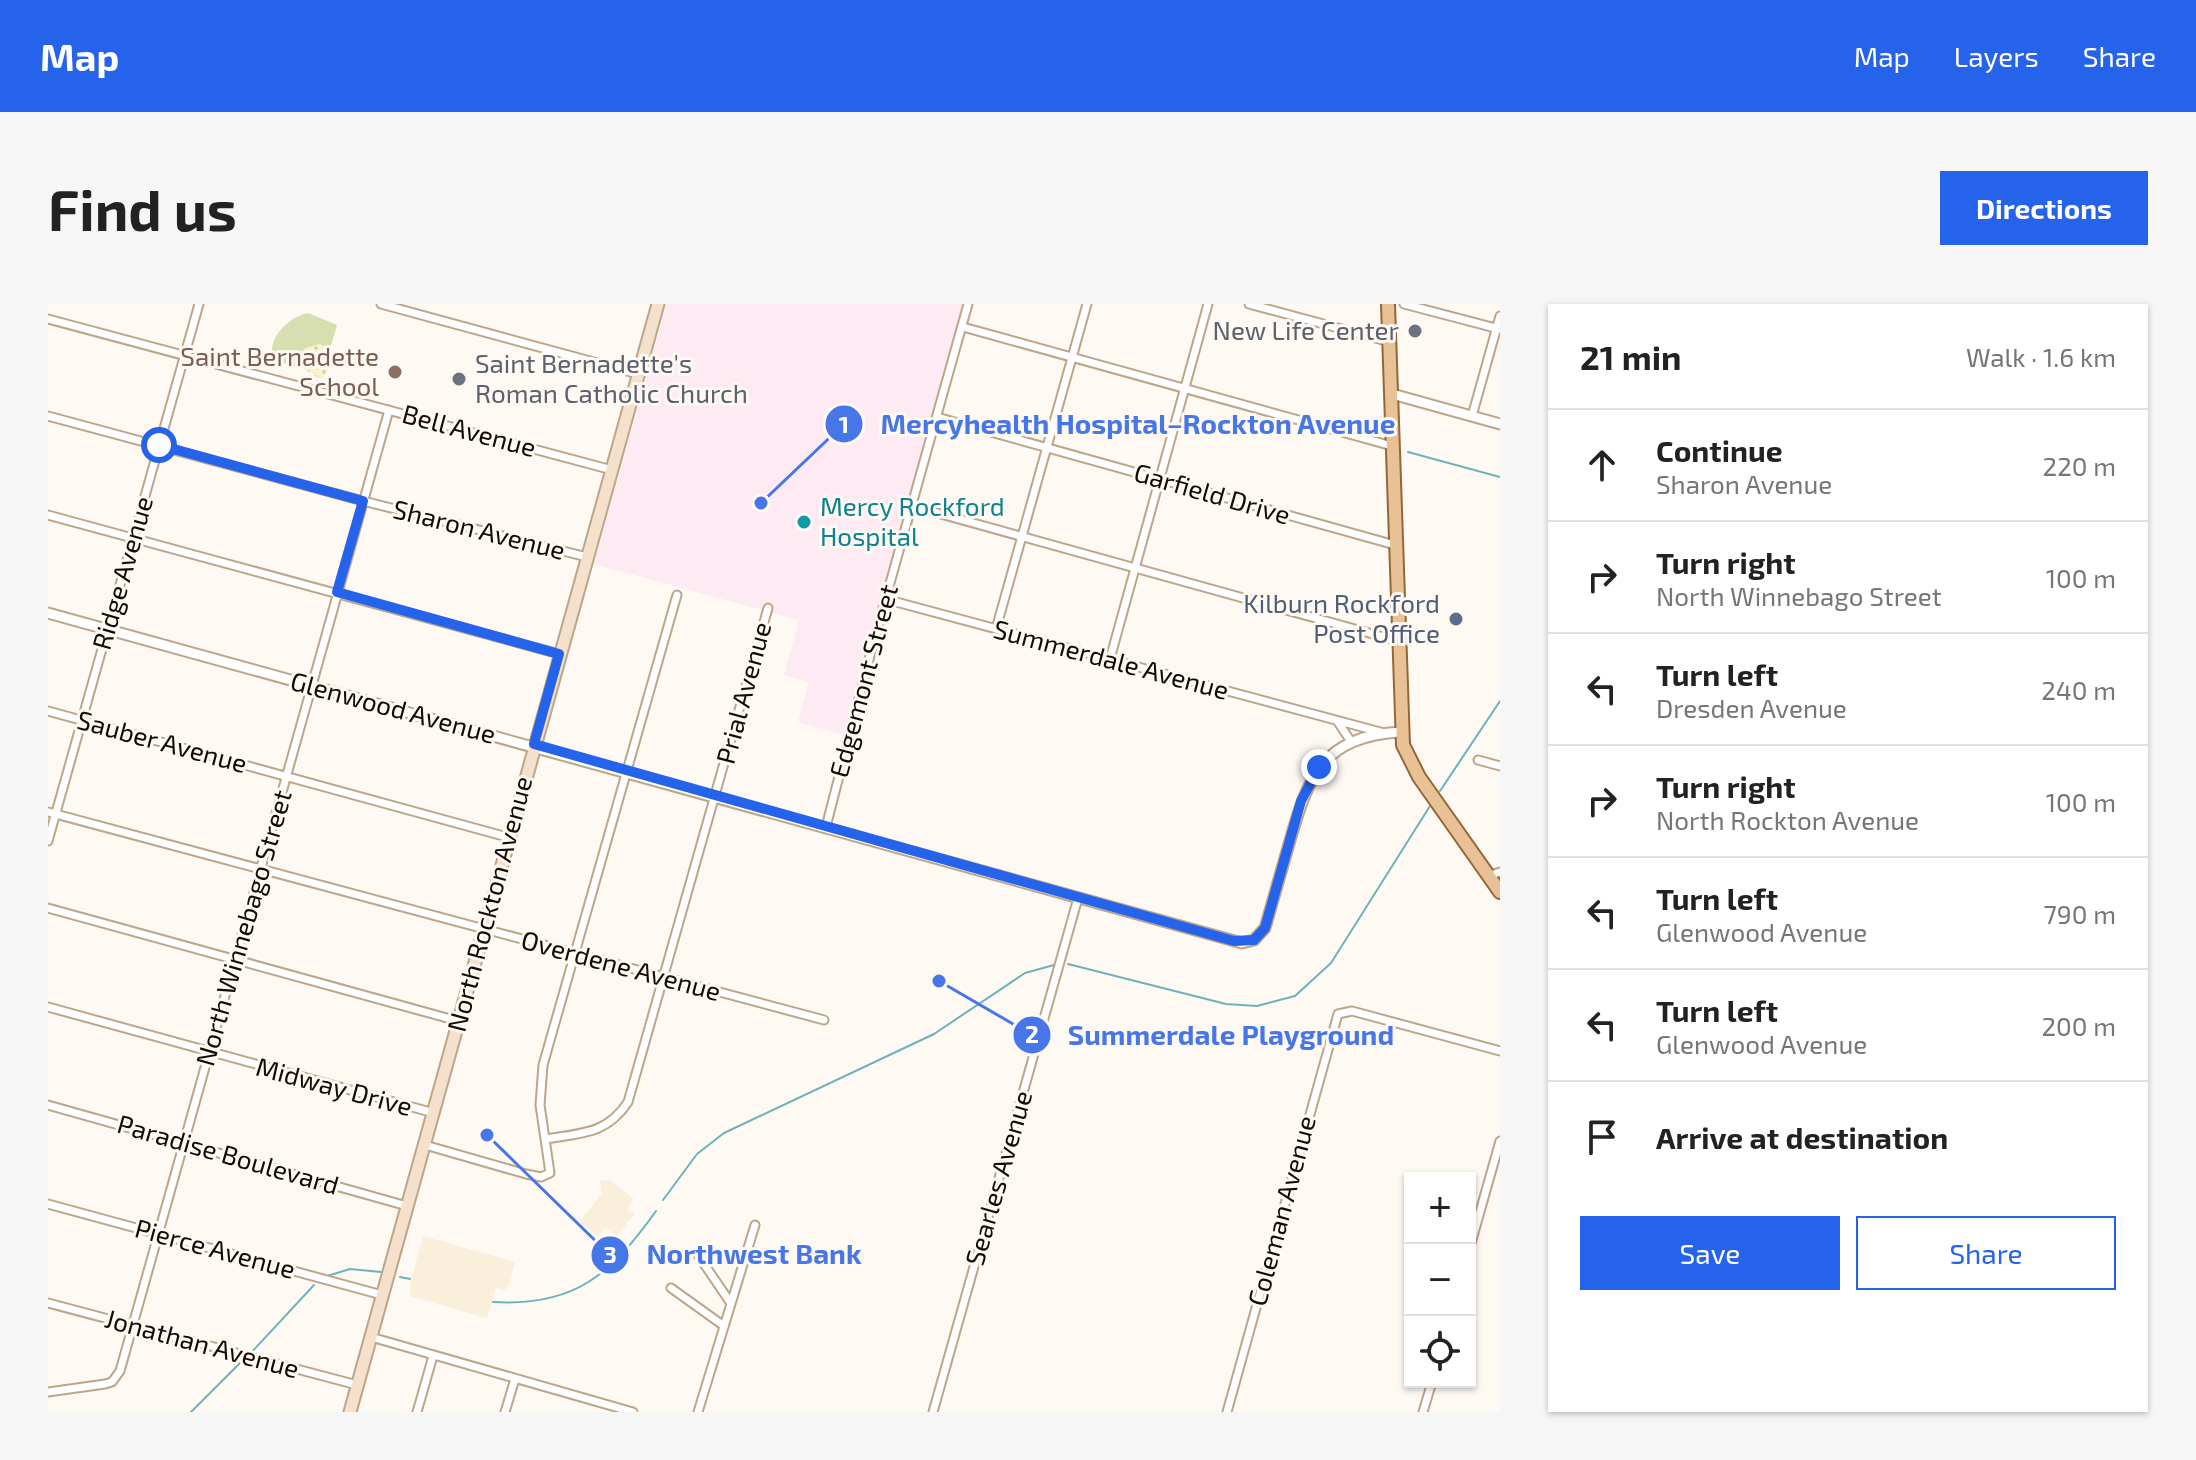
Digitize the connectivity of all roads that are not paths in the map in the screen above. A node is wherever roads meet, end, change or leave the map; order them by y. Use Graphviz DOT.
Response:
graph roads {
  1 [pos="199,304"];
  2 [pos="381,304"];
  3 [pos="417,304"];
  4 [pos="658,304"];
  5 [pos="968,304"];
  6 [pos="1087,304"];
  7 [pos="1208,304"];
  8 [pos="1249,304"];
  9 [pos="1388,304"];
  10 [pos="1404,304"];
  11 [pos="415,313"];
  12 [pos="1500,316"];
  13 [pos="48,319"];
  14 [pos="963,327"];
  15 [pos="1498,329"];
  16 [pos="1390,342"];
  17 [pos="185,354"];
  18 [pos="1072,359"];
  19 [pos="638,374"];
  20 [pos="1184,388"];
  21 [pos="1392,394"];
  22 [pos="389,410"];
  23 [pos="48,416"];
  24 [pos="1472,416"];
  25 [pos="937,417"];
  26 [pos="1500,424"];
  27 [pos="159,445"];
  28 [pos="1393,446"];
  29 [pos="1049,448"];
  30 [pos="612,470"];
  31 [pos="1160,479"];
  32 [pos="363,501"];
  33 [pos="912,506"];
  34 [pos="48,515"];
  35 [pos="133,538"];
  36 [pos="1023,538"];
  37 [pos="1395,545"];
  38 [pos="587,557"];
  39 [pos="1135,569"];
  40 [pos="337,592"];
  41 [pos="677,595"];
  42 [pos="885,599"];
  43 [pos="768,608"];
  44 [pos="48,613"];
  45 [pos="108,628"];
  46 [pos="996,629"];
  47 [pos="1398,641"];
  48 [pos="559,654"];
  49 [pos="1110,659"];
  50 [pos="309,688"];
  51 [pos="48,711"];
  52 [pos="82,720"];
  53 [pos="1336,721"];
  54 [pos="1401,732"];
  55 [pos="1384,733"];
  56 [pos="1352,743"];
  57 [pos="534,744"];
  58 [pos="1478,760"];
  59 [pos="1500,766"];
  60 [pos="626,771"];
  61 [pos="287,775"];
  62 [pos="716,796"];
  63 [pos="52,813"];
  64 [pos="826,827"];
  65 [pos="507,837"];
  66 [pos="48,841"];
  67 [pos="259,869"];
  68 [pos="1494,874"];
  69 [pos="1500,892"];
  70 [pos="1078,898"];
  71 [pos="48,908"];
  72 [pos="483,929"];
  73 [pos="576,954"];
  74 [pos="234,960"];
  75 [pos="666,978"];
  76 [pos="48,1007"];
  77 [pos="824,1020"];
  78 [pos="458,1021"];
  79 [pos="1500,1051"];
  80 [pos="209,1054"];
  81 [pos="48,1105"];
  82 [pos="434,1113"];
  83 [pos="546,1139"];
  84 [pos="1500,1141"];
  85 [pos="183,1142"];
  86 [pos="425,1145"];
  87 [pos="48,1204"];
  88 [pos="407,1206"];
  89 [pos="755,1225"];
  90 [pos="159,1233"];
  91 [pos="1471,1244"];
  92 [pos="698,1255"];
  93 [pos="671,1288"];
  94 [pos="382,1295"];
  95 [pos="730,1302"];
  96 [pos="48,1303"];
  97 [pos="724,1326"];
  98 [pos="132,1327"];
  99 [pos="371,1337"];
  100 [pos="433,1356"];
  101 [pos="515,1379"];
  102 [pos="357,1385"];
  103 [pos="1430,1388"];
  104 [pos="48,1392"];
  105 [pos="602,1403"];
  106 [pos="350,1412"];
  107 [pos="417,1412"];
  108 [pos="505,1412"];
  109 [pos="599,1412"];
  110 [pos="633,1412"];
  111 [pos="698,1412"];
  112 [pos="933,1412"];
  113 [pos="1227,1412"];
  114 [pos="1423,1412"];
  1 -- 17 [label="street, Ridge Avenue"];
  2 -- 11 [label="street"];
  3 -- 11 [label="street"];
  4 -- 19 [label="main road, North Rockton Avenue"];
  5 -- 14 [label="street, Edgemont Street"];
  6 -- 18 [label="street"];
  7 -- 20 [label="street"];
  8 -- 16 [label="street"];
  9 -- 16 [label="main road"];
  10 -- 15 [label="street"];
  11 -- 19 [label="street"];
  12 -- 15 [label="street"];
  13 -- 17 [label="street, Bell Avenue"];
  14 -- 18 [label="street"];
  14 -- 25 [label="street, Edgemont Street"];
  15 -- 24 [label="street"];
  16 -- 21 [label="main road"];
  17 -- 22 [label="street, Bell Avenue"];
  17 -- 27 [label="street, Ridge Avenue"];
  18 -- 20 [label="street"];
  18 -- 29 [label="street"];
  19 -- 30 [label="main road, North Rockton Avenue"];
  20 -- 28 [label="street"];
  20 -- 31 [label="street"];
  21 -- 24 [label="street"];
  21 -- 28 [label="main road"];
  22 -- 30 [label="street, Bell Avenue"];
  22 -- 32 [label="street, North Winnebago Street"];
  23 -- 27 [label="street, Sharon Avenue"];
  24 -- 26 [label="street"];
  25 -- 29 [label="street, Garfield Drive"];
  25 -- 33 [label="street, Edgemont Street"];
  27 -- 32 [label="street, Sharon Avenue"];
  27 -- 35 [label="street, Ridge Avenue"];
  28 -- 37 [label="main road"];
  29 -- 31 [label="street, Garfield Drive"];
  29 -- 36 [label="street"];
  30 -- 38 [label="main road, North Rockton Avenue"];
  31 -- 37 [label="street, Garfield Drive"];
  31 -- 39 [label="street"];
  32 -- 38 [label="street, Sharon Avenue"];
  32 -- 40 [label="street, North Winnebago Street"];
  33 -- 36 [label="street"];
  33 -- 42 [label="street, Edgemont Street"];
  34 -- 35 [label="street"];
  35 -- 40 [label="street"];
  35 -- 45 [label="street, Ridge Avenue"];
  36 -- 39 [label="street"];
  36 -- 46 [label="street"];
  37 -- 47 [label="main road"];
  38 -- 48 [label="main road, North Rockton Avenue"];
  39 -- 47 [label="street"];
  39 -- 49 [label="street"];
  40 -- 48 [label="street"];
  40 -- 50 [label="street, North Winnebago Street"];
  41 -- 60 [label="street"];
  42 -- 46 [label="street, Summerdale Avenue"];
  42 -- 64 [label="street, Edgemont Street"];
  43 -- 62 [label="street, Prial Avenue"];
  44 -- 45 [label="street, Glenwood Avenue"];
  45 -- 50 [label="street, Glenwood Avenue"];
  45 -- 52 [label="street, Ridge Avenue"];
  46 -- 49 [label="street, Summerdale Avenue"];
  47 -- 54 [label="main road"];
  48 -- 57 [label="main road, North Rockton Avenue"];
  49 -- 53 [label="street, Summerdale Avenue"];
  50 -- 57 [label="street, Glenwood Avenue"];
  50 -- 61 [label="street, North Winnebago Street"];
  51 -- 52 [label="street, Sauber Avenue"];
  52 -- 61 [label="street, Sauber Avenue"];
  52 -- 63 [label="street, Ridge Avenue"];
  53 -- 55 [label="street, Summerdale Avenue"];
  53 -- 56 [label="street"];
  54 -- 55 [label="street, Glenwood Avenue"];
  54 -- 68 [label="main road"];
  55 -- 56 [label="street, Glenwood Avenue"];
  56 -- 70 [label="street, Glenwood Avenue"];
  57 -- 60 [label="street, Glenwood Avenue"];
  57 -- 65 [label="main road, North Rockton Avenue"];
  58 -- 59 [label="street"];
  60 -- 62 [label="street, Glenwood Avenue"];
  60 -- 73 [label="street"];
  61 -- 65 [label="street, Sauber Avenue"];
  61 -- 67 [label="street, North Winnebago Street"];
  62 -- 64 [label="street, Glenwood Avenue"];
  62 -- 75 [label="street, Prial Avenue"];
  63 -- 66 [label="street, Ridge Avenue"];
  63 -- 67 [label="street, Overdene Avenue"];
  64 -- 70 [label="street, Glenwood Avenue"];
  65 -- 72 [label="main road, North Rockton Avenue"];
  67 -- 72 [label="street, Overdene Avenue"];
  67 -- 74 [label="street, North Winnebago Street"];
  68 -- 69 [label="main road"];
  70 -- 112 [label="street, Searles Avenue"];
  71 -- 74 [label="street"];
  72 -- 73 [label="street, Overdene Avenue"];
  72 -- 78 [label="main road, North Rockton Avenue"];
  73 -- 75 [label="street, Overdene Avenue"];
  73 -- 83 [label="street"];
  74 -- 78 [label="street"];
  74 -- 80 [label="street, North Winnebago Street"];
  75 -- 77 [label="street, Overdene Avenue"];
  75 -- 83 [label="street, Prial Avenue"];
  76 -- 80 [label="street, Midway Drive"];
  78 -- 82 [label="main road, North Rockton Avenue"];
  79 -- 113 [label="street, Coleman Avenue"];
  80 -- 82 [label="street, Midway Drive"];
  80 -- 85 [label="street, North Winnebago Street"];
  81 -- 85 [label="street, Paradise Boulevard"];
  82 -- 86 [label="main road, North Rockton Avenue"];
  83 -- 86 [label="street"];
  84 -- 91 [label="street"];
  85 -- 88 [label="street, Paradise Boulevard"];
  85 -- 90 [label="street, North Winnebago Street"];
  86 -- 88 [label="main road, North Rockton Avenue"];
  87 -- 90 [label="street, Pierce Avenue"];
  88 -- 94 [label="main road, North Rockton Avenue"];
  89 -- 95 [label="street"];
  90 -- 94 [label="street, Pierce Avenue"];
  90 -- 98 [label="street, North Winnebago Street"];
  92 -- 95 [label="street"];
  93 -- 97 [label="street"];
  94 -- 99 [label="main road, North Rockton Avenue"];
  95 -- 97 [label="street"];
  96 -- 98 [label="street, Jonathan Avenue"];
  97 -- 111 [label="street"];
  98 -- 102 [label="street, Jonathan Avenue"];
  98 -- 104 [label="street, North Winnebago Street"];
  99 -- 100 [label="street"];
  99 -- 102 [label="main road, North Rockton Avenue"];
  100 -- 101 [label="street"];
  100 -- 107 [label="street"];
  101 -- 105 [label="street"];
  101 -- 108 [label="street"];
  102 -- 106 [label="main road, North Rockton Avenue"];
  103 -- 114 [label="street"];
  105 -- 109 [label="street"];
  105 -- 110 [label="street"];
}
